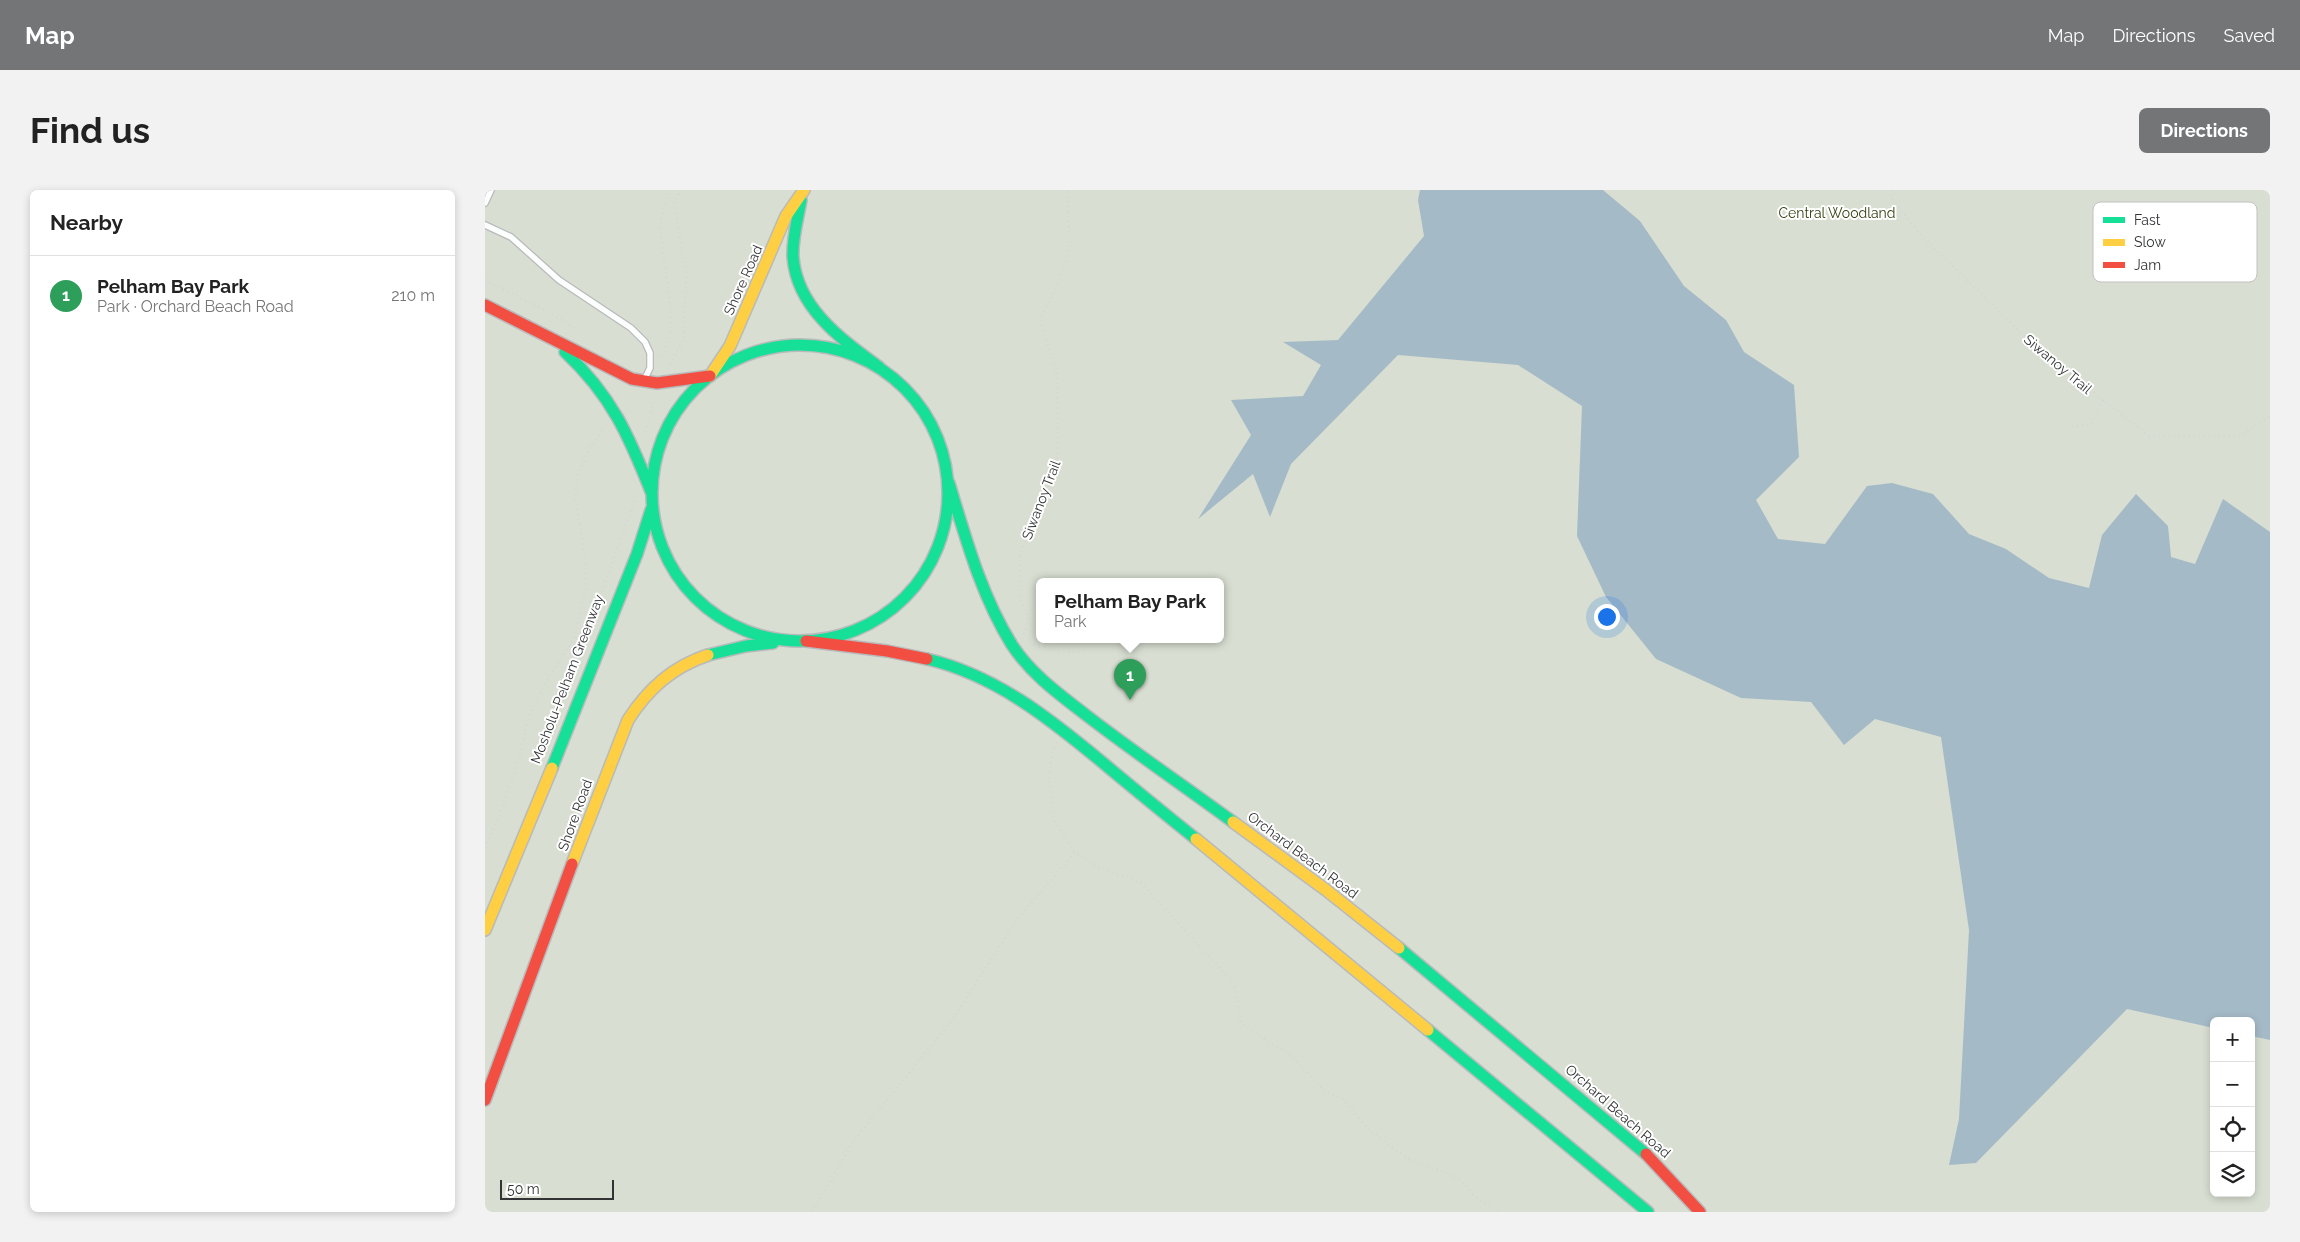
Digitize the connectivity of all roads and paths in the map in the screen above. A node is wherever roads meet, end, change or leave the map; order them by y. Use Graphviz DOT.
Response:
graph roads {
  1 [pos="491,190"];
  2 [pos="670,190"];
  3 [pos="681,190"];
  4 [pos="1067,190"];
  5 [pos="1881,190"];
  6 [pos="1889,190"];
  7 [pos="803,193"];
  8 [pos="485,203"];
  9 [pos="485,225"];
  10 [pos="485,280"];
  11 [pos="485,305"];
  12 [pos="577,330"];
  13 [pos="548,337"];
  14 [pos="650,368"];
  15 [pos="879,368"];
  16 [pos="710,376"];
  17 [pos="643,382"];
  18 [pos="656,398"];
  19 [pos="2103,400"];
  20 [pos="618,413"];
  21 [pos="2270,416"];
  22 [pos="2072,427"];
  23 [pos="645,434"];
  24 [pos="949,484"];
  25 [pos="652,494"];
  26 [pos="637,495"];
  27 [pos="652,507"];
  28 [pos="592,619"];
  29 [pos="791,641"];
  30 [pos="806,641"];
  31 [pos="1019,653"];
  32 [pos="1086,653"];
  33 [pos="1062,729"];
  34 [pos="485,848"];
  35 [pos="1075,852"];
  36 [pos="485,930"];
  37 [pos="485,1100"];
  38 [pos="812,1212"];
  39 [pos="1498,1212"];
  40 [pos="1648,1212"];
  41 [pos="1700,1212"];
  1 -- 8 [label="lane"];
  2 -- 14 [label="path"];
  3 -- 14 [label="path"];
  4 -- 31 [label="path, Siwanoy Trail"];
  5 -- 6 [label="path, Siwanoy Trail"];
  6 -- 19 [label="path, Siwanoy Trail"];
  7 -- 15 [label="main road, Shore Road"];
  7 -- 16 [label="main road, Shore Road"];
  9 -- 14 [label="lane"];
  10 -- 12 [label="path"];
  11 -- 13 [label="main road"];
  13 -- 17 [label="main road"];
  13 -- 20 [label="main road"];
  14 -- 17 [label="lane"];
  15 -- 16 [label="main road"];
  15 -- 24 [label="main road"];
  16 -- 17 [label="main road"];
  16 -- 25 [label="main road"];
  18 -- 23 [label="path"];
  19 -- 21 [label="path, Siwanoy Trail"];
  19 -- 22 [label="path"];
  20 -- 25 [label="main road"];
  20 -- 34 [label="path"];
  24 -- 30 [label="main road"];
  24 -- 31 [label="main road, Orchard Beach Road"];
  25 -- 27 [label="main road"];
  26 -- 28 [label="path, Mosholu-Pelham Greenway"];
  27 -- 29 [label="main road"];
  27 -- 36 [label="main road"];
  29 -- 30 [label="main road"];
  29 -- 37 [label="main road, Shore Road"];
  30 -- 33 [label="main road"];
  31 -- 32 [label="path"];
  31 -- 41 [label="main road, Orchard Beach Road"];
  33 -- 35 [label="path"];
  33 -- 40 [label="main road"];
  35 -- 38 [label="path"];
  35 -- 39 [label="path"];
}
